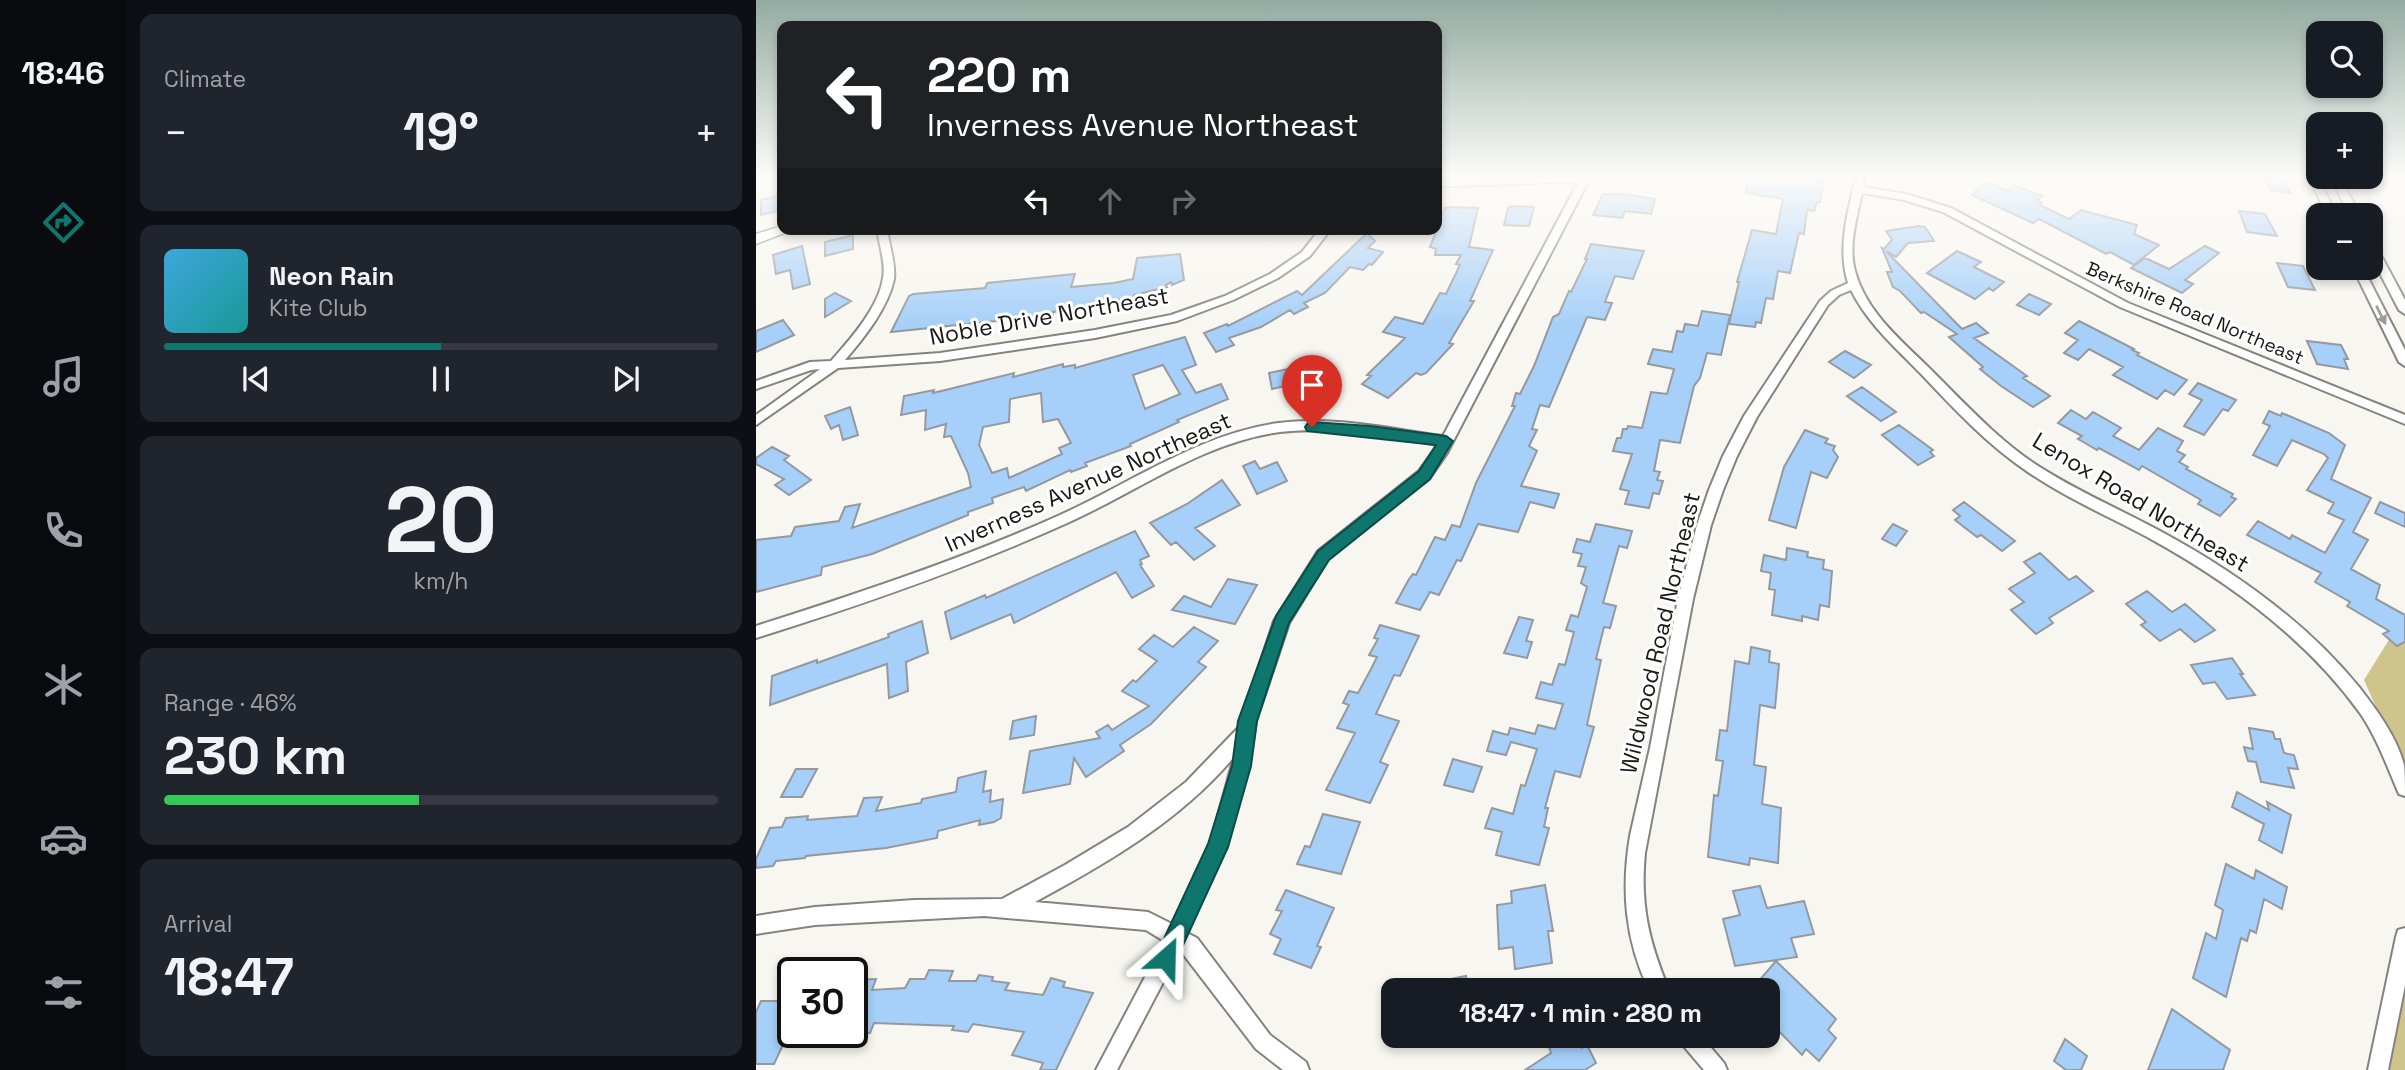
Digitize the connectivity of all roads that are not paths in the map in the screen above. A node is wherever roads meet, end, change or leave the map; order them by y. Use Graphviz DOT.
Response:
graph roads {
  1 [pos="1563,227"];
  2 [pos="1851,227"];
  3 [pos="1977,227"];
  4 [pos="777,232"];
  5 [pos="883,235"];
  6 [pos="1321,235"];
  7 [pos="756,239"];
  8 [pos="2383,269"];
  9 [pos="2383,274"];
  10 [pos="2386,275"];
  11 [pos="2364,280"];
  12 [pos="1853,285"];
  13 [pos="2405,310"];
  14 [pos="2405,362"];
  15 [pos="833,366"];
  16 [pos="756,385"];
  17 [pos="756,421"];
  18 [pos="2405,421"];
  19 [pos="1446,441"];
  20 [pos="756,632"];
  21 [pos="1246,730"];
  22 [pos="2405,788"];
  23 [pos="1006,908"];
  24 [pos="756,925"];
  25 [pos="1176,936"];
  26 [pos="2405,937"];
  27 [pos="1654,978"];
  28 [pos="1698,1048"];
  29 [pos="1299,1069"];
  30 [pos="1105,1070"];
  31 [pos="1717,1070"];
  32 [pos="2378,1070"];
  1 -- 19 [label="street"];
  2 -- 12 [label="street, Lenox Road Northeast"];
  3 -- 18 [label="street, Berkshire Road Northeast"];
  4 -- 7 [label="street"];
  5 -- 15 [label="street"];
  6 -- 15 [label="street, Noble Drive Northeast"];
  8 -- 10 [label="street"];
  9 -- 10 [label="street"];
  10 -- 13 [label="street"];
  11 -- 14 [label="street, one-way"];
  12 -- 22 [label="street, Lenox Road Northeast"];
  12 -- 27 [label="street, Wildwood Road Northeast"];
  15 -- 16 [label="street, Noble Drive Northeast"];
  15 -- 17 [label="street"];
  19 -- 20 [label="street, Inverness Avenue Northeast"];
  19 -- 21 [label="street"];
  21 -- 23 [label="street"];
  21 -- 25 [label="street"];
  23 -- 24 [label="street"];
  23 -- 25 [label="street"];
  25 -- 29 [label="street"];
  25 -- 30 [label="street"];
  26 -- 32 [label="street"];
  28 -- 31 [label="street"];
}
